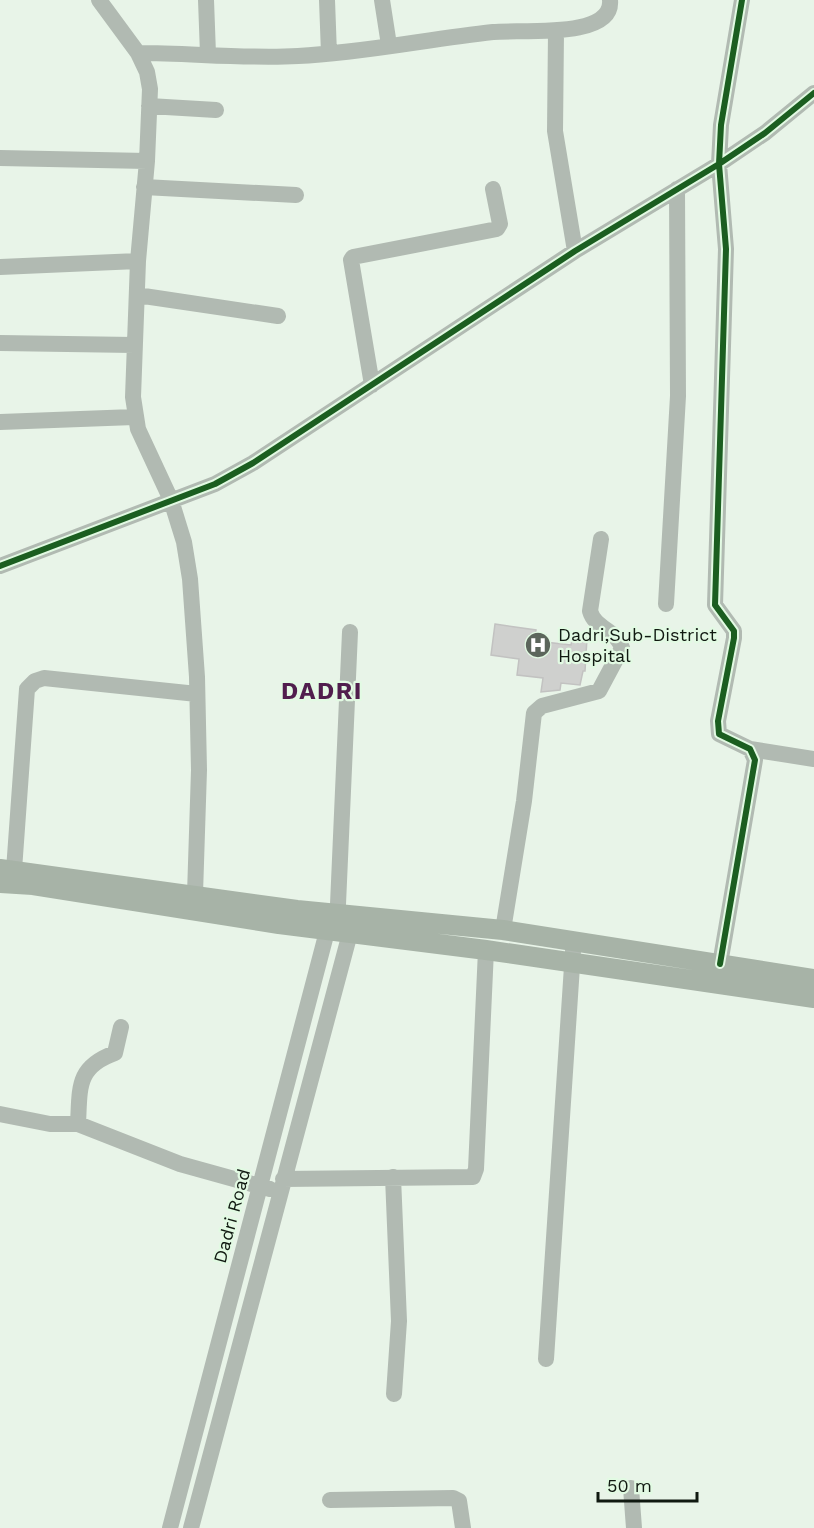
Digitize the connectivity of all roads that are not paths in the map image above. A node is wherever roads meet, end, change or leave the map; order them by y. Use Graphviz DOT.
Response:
graph roads {
  1 [pos="99,0"];
  2 [pos="206,0"];
  3 [pos="327,0"];
  4 [pos="382,0"];
  5 [pos="610,0"];
  6 [pos="742,0"];
  7 [pos="556,32"];
  8 [pos="389,45"];
  9 [pos="138,53"];
  10 [pos="208,54"];
  11 [pos="329,54"];
  12 [pos="814,93"];
  13 [pos="149,106"];
  14 [pos="216,110"];
  15 [pos="0,158"];
  16 [pos="147,161"];
  17 [pos="719,164"];
  18 [pos="144,187"];
  19 [pos="493,189"];
  20 [pos="677,189"];
  21 [pos="296,195"];
  22 [pos="575,251"];
  23 [pos="138,261"];
  24 [pos="0,267"];
  25 [pos="137,295"];
  26 [pos="278,316"];
  27 [pos="0,343"];
  28 [pos="134,345"];
  29 [pos="372,385"];
  30 [pos="134,417"];
  31 [pos="0,422"];
  32 [pos="171,500"];
  33 [pos="601,538"];
  34 [pos="0,566"];
  35 [pos="666,604"];
  36 [pos="350,632"];
  37 [pos="197,694"];
  38 [pos="750,749"];
  39 [pos="814,759"];
  40 [pos="5,874"];
  41 [pos="195,894"];
  42 [pos="340,923"];
  43 [pos="503,930"];
  44 [pos="574,941"];
  45 [pos="486,950"];
  46 [pos="570,963"];
  47 [pos="720,964"];
  48 [pos="814,979"];
  49 [pos="814,998"];
  50 [pos="121,1027"];
  51 [pos="0,1114"];
  52 [pos="78,1125"];
  53 [pos="393,1177"];
  54 [pos="282,1185"];
  55 [pos="260,1187"];
  56 [pos="546,1359"];
  57 [pos="394,1394"];
  58 [pos="197,1423"];
  59 [pos="218,1429"];
  60 [pos="631,1488"];
  61 [pos="330,1500"];
  62 [pos="170,1528"];
  63 [pos="191,1528"];
  64 [pos="464,1528"];
  65 [pos="634,1528"];
  1 -- 9 [label="street"];
  2 -- 10 [label="street"];
  3 -- 11 [label="street"];
  4 -- 8 [label="street"];
  5 -- 7 [label="street"];
  6 -- 17 [label="street"];
  7 -- 8 [label="street"];
  7 -- 22 [label="street"];
  8 -- 11 [label="street"];
  9 -- 10 [label="street"];
  9 -- 13 [label="street"];
  10 -- 11 [label="street"];
  12 -- 17 [label="street"];
  13 -- 14 [label="street"];
  13 -- 16 [label="street"];
  15 -- 16 [label="street"];
  16 -- 18 [label="street"];
  17 -- 20 [label="street"];
  17 -- 38 [label="street"];
  18 -- 21 [label="street"];
  18 -- 23 [label="street"];
  19 -- 29 [label="street"];
  20 -- 22 [label="street"];
  20 -- 35 [label="street"];
  22 -- 29 [label="street"];
  23 -- 24 [label="street"];
  23 -- 25 [label="street"];
  25 -- 26 [label="street"];
  25 -- 28 [label="street"];
  27 -- 28 [label="street"];
  28 -- 30 [label="street"];
  29 -- 32 [label="street"];
  30 -- 31 [label="street"];
  30 -- 32 [label="street"];
  32 -- 34 [label="street"];
  32 -- 37 [label="street"];
  33 -- 43 [label="street"];
  36 -- 42 [label="street"];
  37 -- 40 [label="street"];
  37 -- 41 [label="street"];
  38 -- 39 [label="street"];
  38 -- 47 [label="street"];
  40 -- 41 [label="main road"];
  40 -- 42 [label="main road"];
  41 -- 42 [label="main road"];
  42 -- 43 [label="main road"];
  42 -- 45 [label="main road"];
  42 -- 54 [label="street"];
  42 -- 55 [label="street, Dadri Road"];
  43 -- 44 [label="main road"];
  44 -- 46 [label="street"];
  44 -- 47 [label="main road"];
  45 -- 46 [label="main road"];
  45 -- 53 [label="street"];
  46 -- 49 [label="main road"];
  46 -- 56 [label="street"];
  47 -- 48 [label="main road"];
  50 -- 52 [label="street"];
  51 -- 52 [label="street"];
  52 -- 55 [label="street"];
  53 -- 54 [label="street"];
  53 -- 57 [label="street"];
  54 -- 55 [label="street"];
  54 -- 59 [label="street"];
  55 -- 58 [label="street, Dadri Road"];
  58 -- 59 [label="street"];
  58 -- 62 [label="street, Dadri Road"];
  59 -- 63 [label="street"];
  60 -- 65 [label="street"];
  61 -- 64 [label="street"];
}
